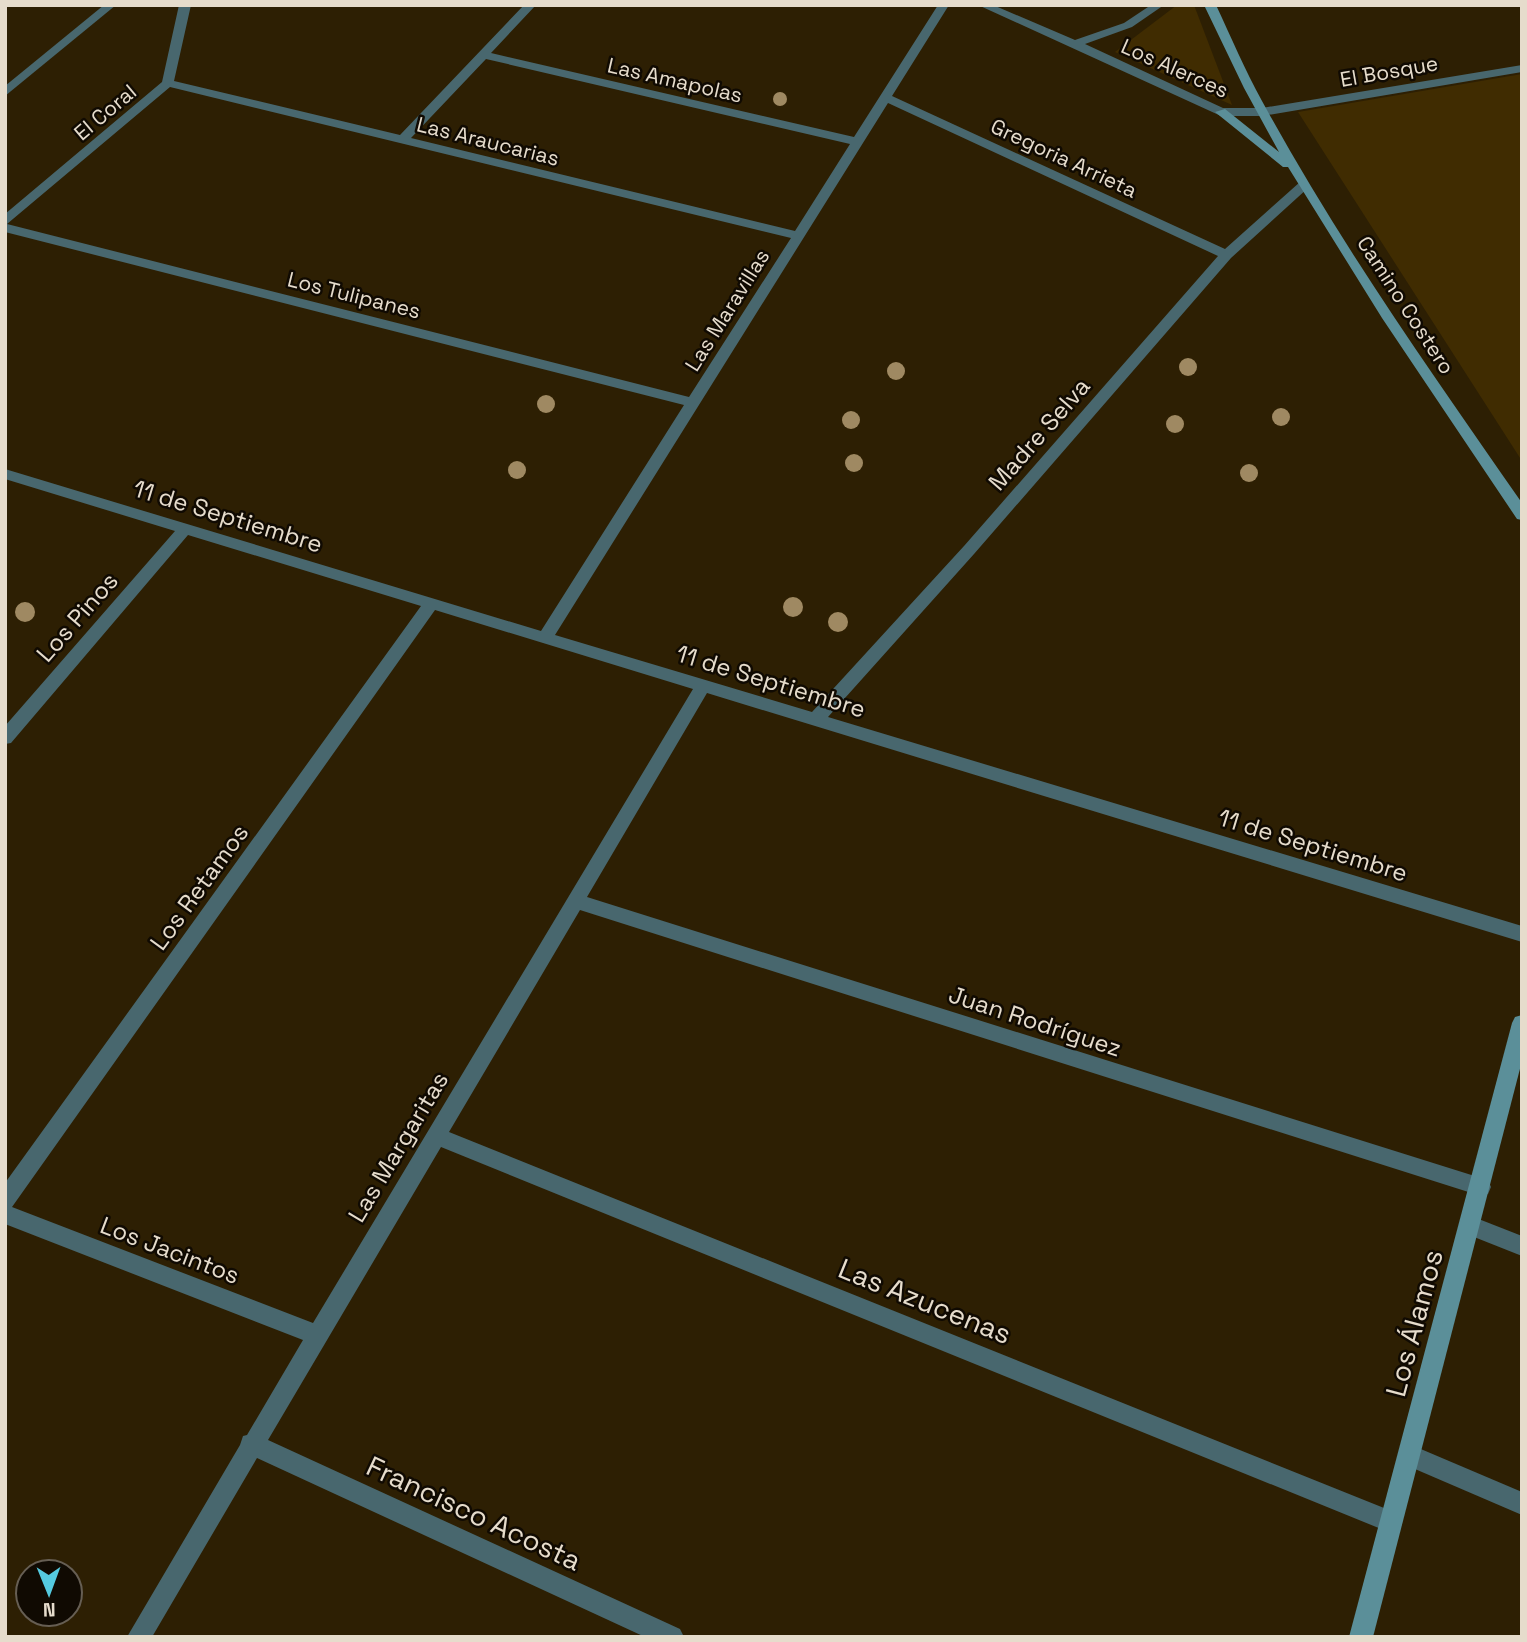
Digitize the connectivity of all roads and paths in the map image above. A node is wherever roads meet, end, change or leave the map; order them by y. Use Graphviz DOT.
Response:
graph roads {
  1 [pos="111,5"];
  2 [pos="185,5"];
  3 [pos="944,5"];
  4 [pos="983,5"];
  5 [pos="1159,5"];
  6 [pos="1210,5"];
  7 [pos="529,6"];
  8 [pos="1075,44"];
  9 [pos="483,55"];
  10 [pos="1522,68"];
  11 [pos="168,83"];
  12 [pos="5,92"];
  13 [pos="886,98"];
  14 [pos="1221,112"];
  15 [pos="1262,112"];
  16 [pos="402,140"];
  17 [pos="858,142"];
  18 [pos="1296,171"];
  19 [pos="1304,185"];
  20 [pos="5,221"];
  21 [pos="5,228"];
  22 [pos="799,236"];
  23 [pos="1226,255"];
  24 [pos="693,403"];
  25 [pos="5,474"];
  26 [pos="1522,515"];
  27 [pos="185,529"];
  28 [pos="432,603"];
  29 [pos="545,638"];
  30 [pos="704,686"];
  31 [pos="815,720"];
  32 [pos="5,738"];
  33 [pos="575,901"];
  34 [pos="1522,934"];
  35 [pos="1522,1023"];
  36 [pos="435,1135"];
  37 [pos="1481,1187"];
  38 [pos="5,1200"];
  39 [pos="5,1214"];
  40 [pos="1471,1226"];
  41 [pos="1522,1246"];
  42 [pos="316,1335"];
  43 [pos="251,1444"];
  44 [pos="1409,1455"];
  45 [pos="1522,1504"];
  46 [pos="1391,1522"];
  47 [pos="139,1637"];
  48 [pos="672,1637"];
  49 [pos="1361,1637"];
  1 -- 12 [label="street"];
  2 -- 11 [label="street, El Coral"];
  3 -- 13 [label="street, Las Maravillas"];
  4 -- 8 [label="street, Los Alerces"];
  5 -- 8 [label="street, Los Alerces"];
  6 -- 15 [label="main road, Camino Costero"];
  7 -- 9 [label="street"];
  8 -- 14 [label="street, Los Alerces"];
  9 -- 16 [label="street"];
  9 -- 17 [label="street, Las Amapolas"];
  10 -- 15 [label="street, El Bosque"];
  11 -- 16 [label="street, Las Araucarias"];
  11 -- 20 [label="street, El Coral"];
  13 -- 17 [label="street, Las Maravillas"];
  13 -- 23 [label="street, Gregoria Arrieta"];
  14 -- 15 [label="street, Los Alerces"];
  14 -- 18 [label="main road"];
  15 -- 18 [label="main road, Camino Costero"];
  16 -- 22 [label="street, Las Araucarias"];
  17 -- 22 [label="street, Las Maravillas"];
  18 -- 19 [label="main road, Camino Costero"];
  19 -- 23 [label="street, Madre Selva"];
  19 -- 26 [label="main road, Camino Costero"];
  21 -- 24 [label="street, Los Tulipanes"];
  22 -- 24 [label="street, Las Maravillas"];
  23 -- 31 [label="street, Madre Selva"];
  24 -- 29 [label="street, Las Maravillas"];
  25 -- 27 [label="street, 11 de Septiembre"];
  27 -- 28 [label="street, 11 de Septiembre"];
  27 -- 32 [label="street, Los Pinos"];
  28 -- 29 [label="street, 11 de Septiembre"];
  28 -- 38 [label="street, Los Retamos"];
  29 -- 30 [label="street, 11 de Septiembre"];
  30 -- 31 [label="street, 11 de Septiembre"];
  30 -- 33 [label="street, Las Margaritas"];
  31 -- 34 [label="street, 11 de Septiembre"];
  33 -- 36 [label="street, Las Margaritas"];
  33 -- 37 [label="street, Juan Rodríguez"];
  35 -- 37 [label="main road, Los Álamos"];
  36 -- 42 [label="street, Las Margaritas"];
  36 -- 46 [label="street, Las Azucenas"];
  37 -- 40 [label="main road, Los Álamos"];
  39 -- 42 [label="street, Los Jacintos"];
  40 -- 41 [label="street"];
  40 -- 44 [label="main road, Los Álamos"];
  42 -- 43 [label="street, Las Margaritas"];
  43 -- 47 [label="street, Las Margaritas"];
  43 -- 48 [label="street, Francisco Acosta"];
  44 -- 45 [label="street"];
  44 -- 46 [label="main road, Los Álamos"];
  46 -- 49 [label="main road, Los Álamos"];
}
